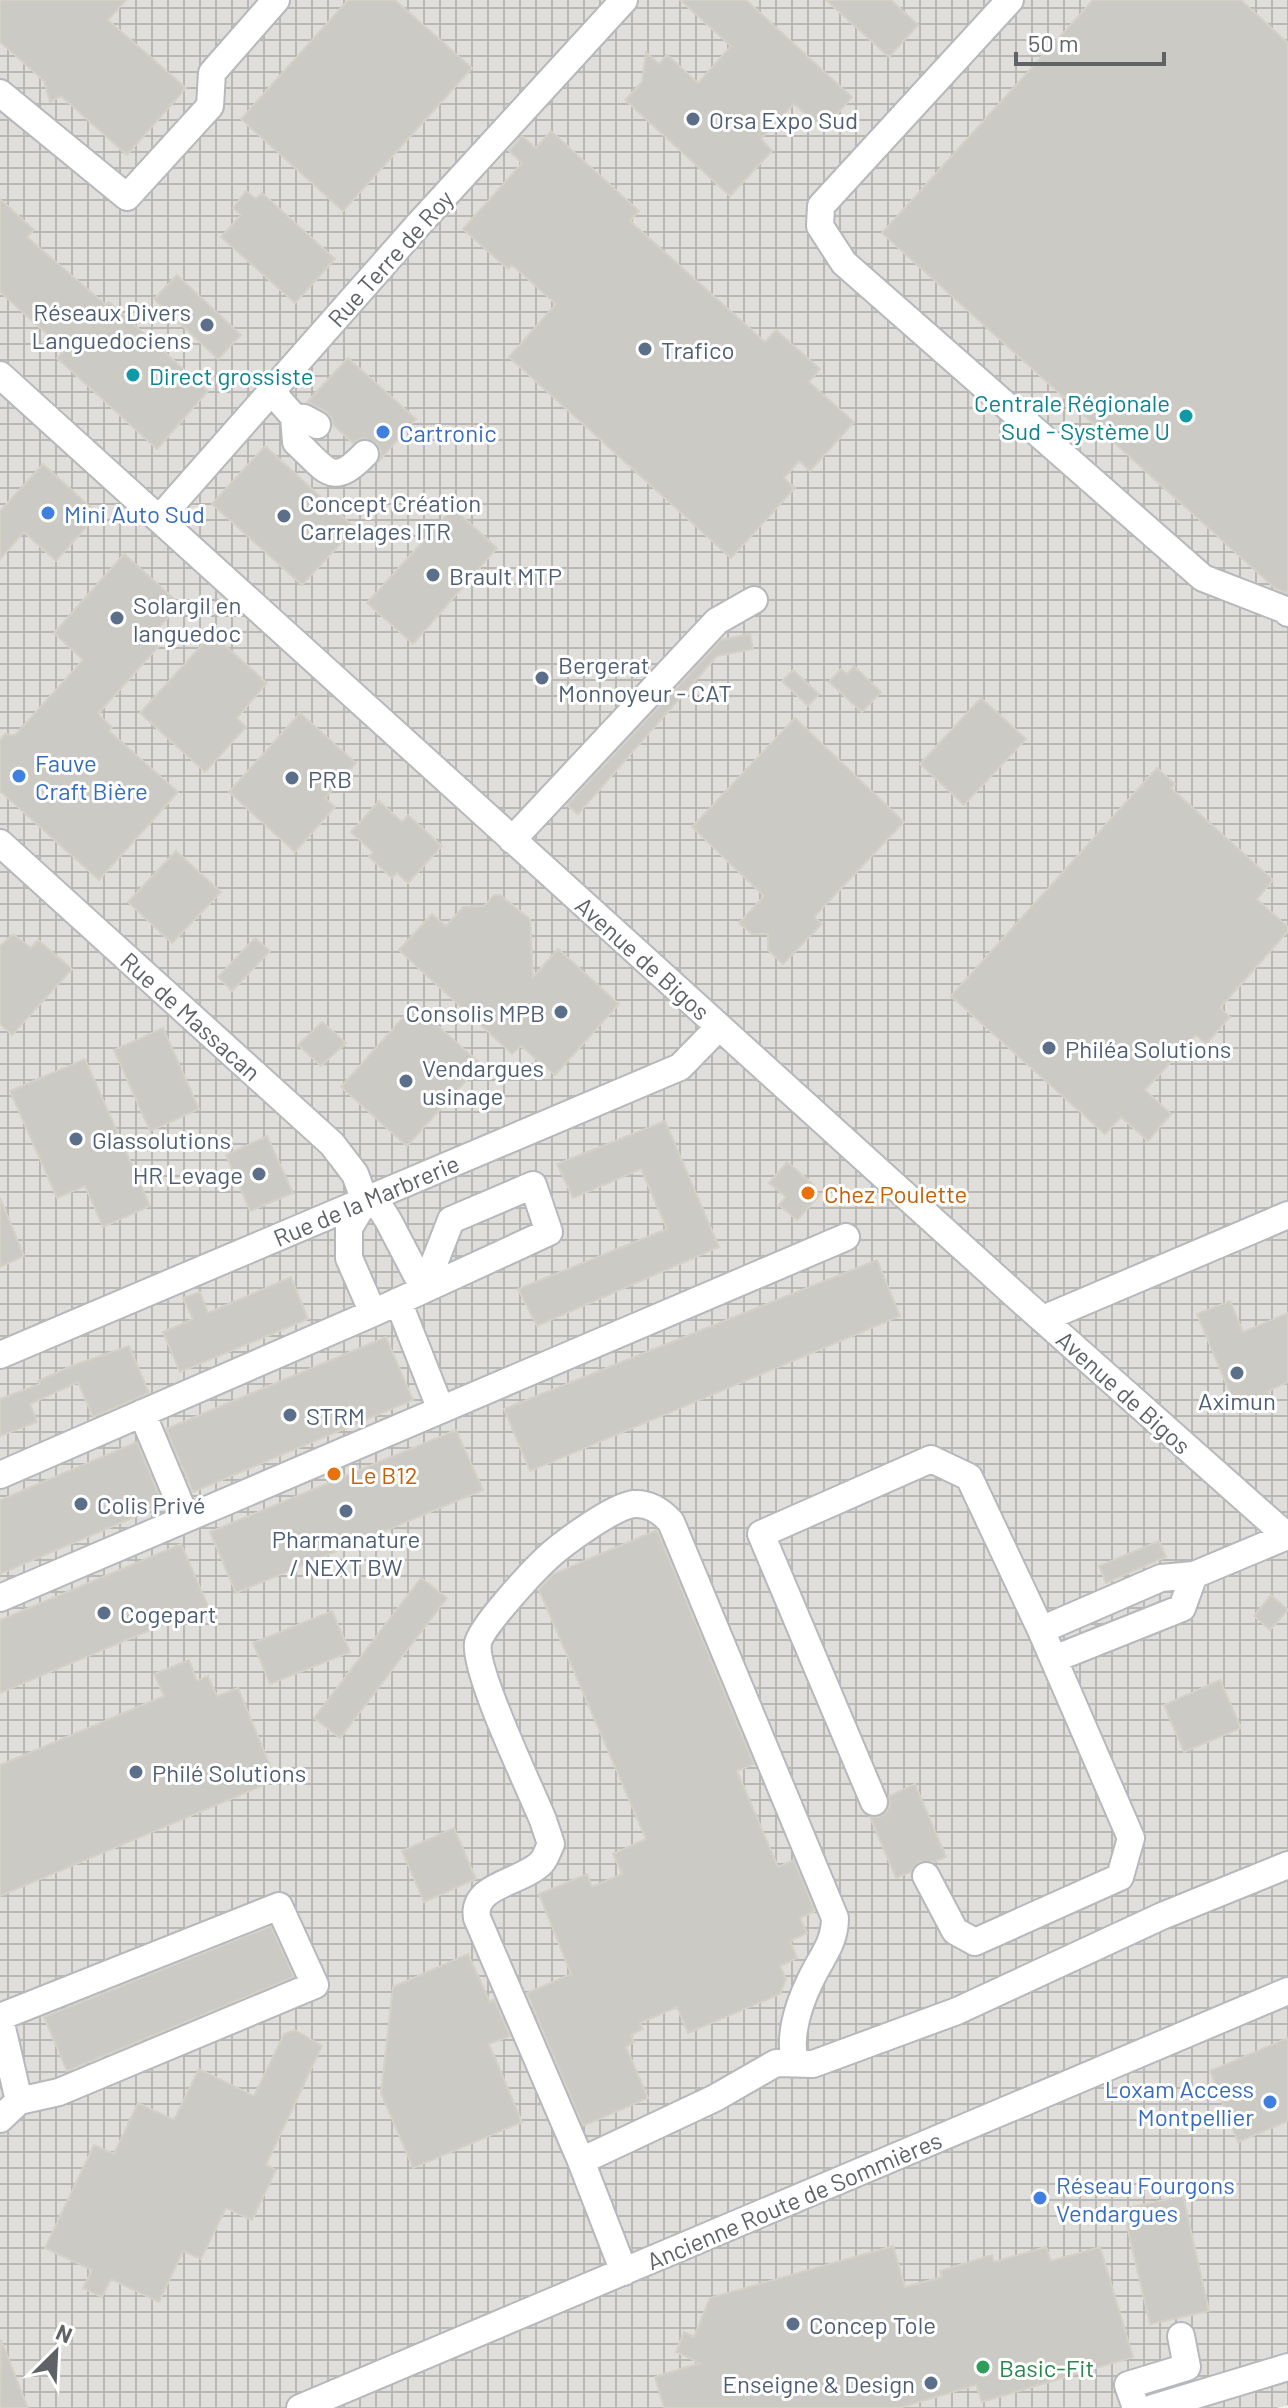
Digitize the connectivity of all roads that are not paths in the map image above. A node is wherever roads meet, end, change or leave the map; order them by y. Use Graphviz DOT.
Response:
graph roads {
  1 [pos="276,0"];
  2 [pos="624,0"];
  3 [pos="1010,0"];
  4 [pos="0,93"];
  5 [pos="0,375"];
  6 [pos="272,392"];
  7 [pos="365,454"];
  8 [pos="159,519"];
  9 [pos="754,600"];
  10 [pos="1288,613"];
  11 [pos="512,840"];
  12 [pos="0,843"];
  13 [pos="719,1027"];
  14 [pos="365,1201"];
  15 [pos="1288,1215"];
  16 [pos="846,1237"];
  17 [pos="424,1289"];
  18 [pos="398,1301"];
  19 [pos="373,1313"];
  20 [pos="1043,1319"];
  21 [pos="0,1355"];
  22 [pos="441,1410"];
  23 [pos="142,1413"];
  24 [pos="0,1475"];
  25 [pos="186,1518"];
  26 [pos="1287,1537"];
  27 [pos="1194,1575"];
  28 [pos="0,1598"];
  29 [pos="1041,1630"];
  30 [pos="1054,1659"];
  31 [pos="874,1802"];
  32 [pos="1288,1865"];
  33 [pos="926,1876"];
  34 [pos="1288,1991"];
  35 [pos="0,2018"];
  36 [pos="795,2063"];
  37 [pos="19,2101"];
  38 [pos="0,2119"];
  39 [pos="581,2161"];
  40 [pos="624,2272"];
  41 [pos="1181,2336"];
  42 [pos="1288,2367"];
  43 [pos="300,2408"];
  44 [pos="1136,2408"];
  45 [pos="1153,2408"];
  1 -- 4 [label="street"];
  2 -- 6 [label="street, Rue Terre de Roy"];
  3 -- 10 [label="street"];
  5 -- 8 [label="street, Avenue de Bigos"];
  6 -- 7 [label="street"];
  6 -- 8 [label="street, Rue Terre de Roy"];
  8 -- 11 [label="street, Avenue de Bigos"];
  9 -- 11 [label="street"];
  11 -- 13 [label="street, Avenue de Bigos"];
  12 -- 14 [label="street, Rue de Massacan"];
  13 -- 14 [label="street, Rue de la Marbrerie"];
  13 -- 20 [label="street, Avenue de Bigos"];
  14 -- 17 [label="street"];
  14 -- 19 [label="street"];
  14 -- 21 [label="street, Rue de la Marbrerie"];
  15 -- 20 [label="street"];
  16 -- 22 [label="street"];
  17 -- 17 [label="street"];
  17 -- 18 [label="street"];
  18 -- 19 [label="street"];
  18 -- 22 [label="street"];
  19 -- 23 [label="street"];
  20 -- 26 [label="street, Avenue de Bigos"];
  22 -- 25 [label="street"];
  23 -- 24 [label="street"];
  23 -- 25 [label="street"];
  25 -- 28 [label="street"];
  26 -- 27 [label="street"];
  27 -- 29 [label="street"];
  27 -- 30 [label="street"];
  29 -- 30 [label="street"];
  29 -- 31 [label="street"];
  30 -- 33 [label="street"];
  32 -- 36 [label="street"];
  34 -- 40 [label="street, Ancienne Route de Sommières"];
  35 -- 37 [label="street"];
  35 -- 37 [label="street"];
  36 -- 39 [label="street"];
  36 -- 39 [label="street"];
  37 -- 38 [label="street"];
  39 -- 40 [label="street"];
  40 -- 43 [label="street, Ancienne Route de Sommières"];
  41 -- 44 [label="street"];
  42 -- 45 [label="street"];
}
